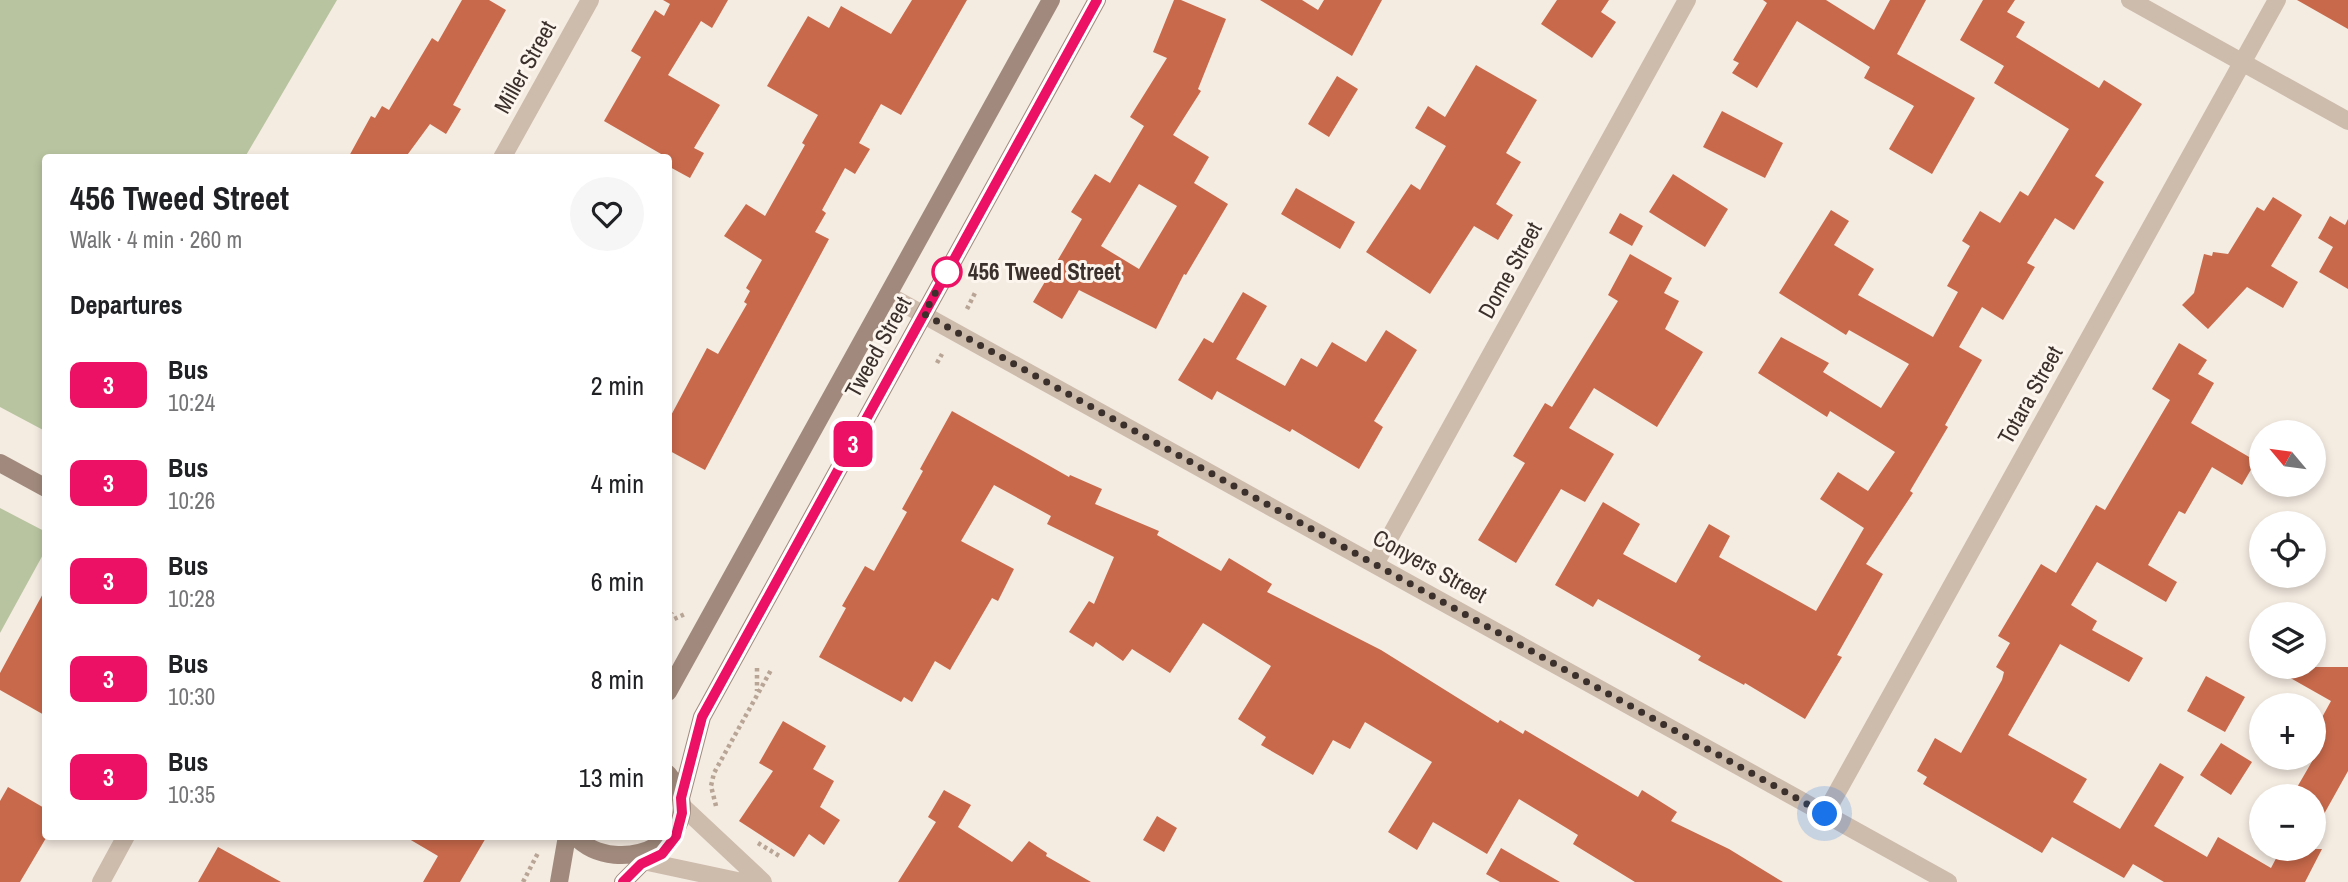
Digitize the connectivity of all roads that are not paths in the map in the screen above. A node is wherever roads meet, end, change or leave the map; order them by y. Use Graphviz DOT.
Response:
graph roads {
  1 [pos="590,0"];
  2 [pos="1051,0"];
  3 [pos="1097,0"];
  4 [pos="1687,0"];
  5 [pos="2130,0"];
  6 [pos="2277,0"];
  7 [pos="2242,62"];
  8 [pos="2348,121"];
  9 [pos="504,154"];
  10 [pos="888,295"];
  11 [pos="924,314"];
  12 [pos="0,463"];
  13 [pos="42,486"];
  14 [pos="1375,564"];
  15 [pos="672,685"];
  16 [pos="672,783"];
  17 [pos="681,802"];
  18 [pos="1825,814"];
  19 [pos="124,840"];
  20 [pos="566,840"];
  21 [pos="578,840"];
  22 [pos="645,863"];
  23 [pos="101,882"];
  24 [pos="559,882"];
  25 [pos="623,882"];
  26 [pos="742,882"];
  27 [pos="763,882"];
  28 [pos="1948,882"];
  1 -- 9 [label="street, Miller Street"];
  2 -- 10 [label="main road, Tweed Street"];
  3 -- 11 [label="main road, Tweed Street"];
  4 -- 14 [label="street, Dome Street"];
  5 -- 7 [label="street"];
  6 -- 7 [label="street, Totara Street"];
  7 -- 8 [label="street"];
  7 -- 18 [label="street, Totara Street"];
  10 -- 11 [label="street, Conyers Street"];
  10 -- 15 [label="main road, Tweed Street"];
  11 -- 14 [label="street, Conyers Street"];
  11 -- 17 [label="main road, Tweed Street"];
  12 -- 13 [label="main road"];
  14 -- 18 [label="street, Conyers Street"];
  16 -- 17 [label="main road"];
  17 -- 22 [label="main road, Tweed Street"];
  17 -- 27 [label="street"];
  18 -- 28 [label="street, Conyers Street"];
  19 -- 23 [label="street"];
  20 -- 24 [label="main road"];
  21 -- 22 [label="main road"];
  22 -- 25 [label="main road"];
  22 -- 26 [label="street"];
}
